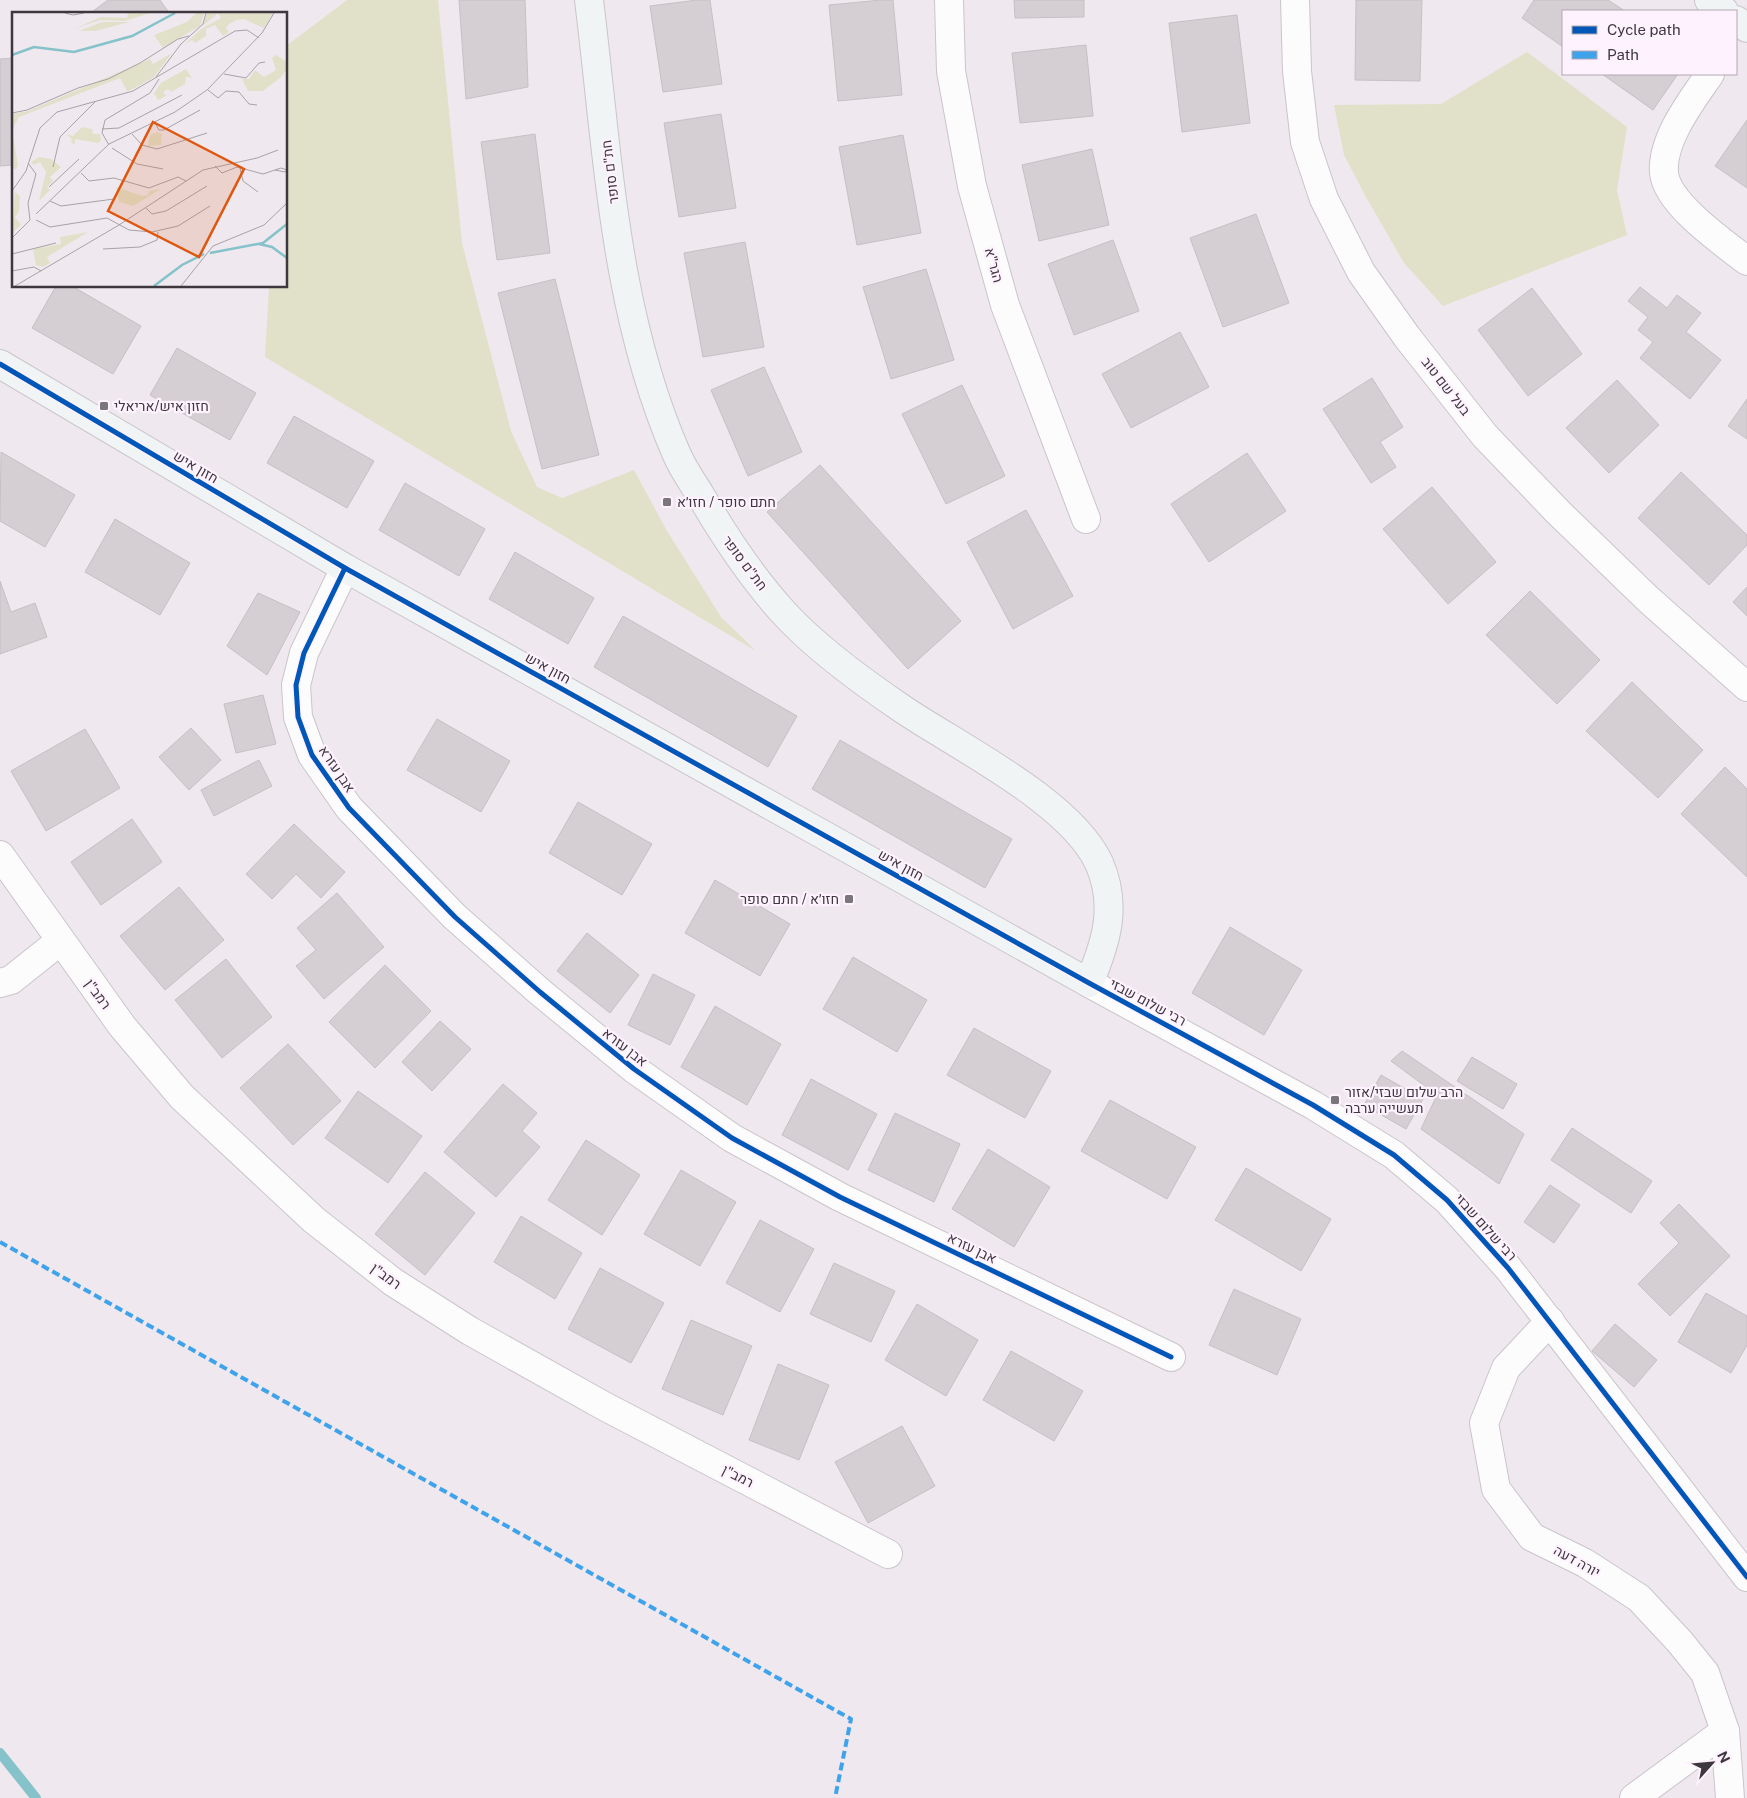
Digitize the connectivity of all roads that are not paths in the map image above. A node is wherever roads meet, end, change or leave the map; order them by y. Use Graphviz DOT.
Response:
graph roads {
  1 [pos="589,0"];
  2 [pos="949,0"];
  3 [pos="1295,0"];
  4 [pos="1709,0"];
  5 [pos="1721,10"];
  6 [pos="1709,75"];
  7 [pos="1747,261"];
  8 [pos="0,364"];
  9 [pos="1086,519"];
  10 [pos="345,568"];
  11 [pos="1747,687"];
  12 [pos="0,855"];
  13 [pos="60,941"];
  14 [pos="0,983"];
  15 [pos="1089,983"];
  16 [pos="1550,1321"];
  17 [pos="1171,1357"];
  18 [pos="888,1554"];
  19 [pos="1747,1577"];
  20 [pos="1725,1731"];
  21 [pos="1634,1798"];
  22 [pos="1730,1798"];
  1 -- 15 [label="street, חת\"ם סופר"];
  2 -- 9 [label="street, הגר\"א"];
  3 -- 11 [label="street, בעל שם טוב"];
  4 -- 5 [label="street"];
  6 -- 7 [label="street"];
  8 -- 10 [label="street, חזון איש"];
  10 -- 15 [label="street, חזון איש"];
  10 -- 17 [label="street, אבן עזרא"];
  12 -- 13 [label="street, רמב\"ן"];
  13 -- 14 [label="street"];
  13 -- 18 [label="street, רמב\"ן"];
  15 -- 16 [label="street, רבי שלום שבזי"];
  16 -- 19 [label="street, רבי שלום שבזי"];
  16 -- 20 [label="street, יורה דעה"];
  20 -- 21 [label="street"];
  20 -- 22 [label="street, יורה דעה"];
}
